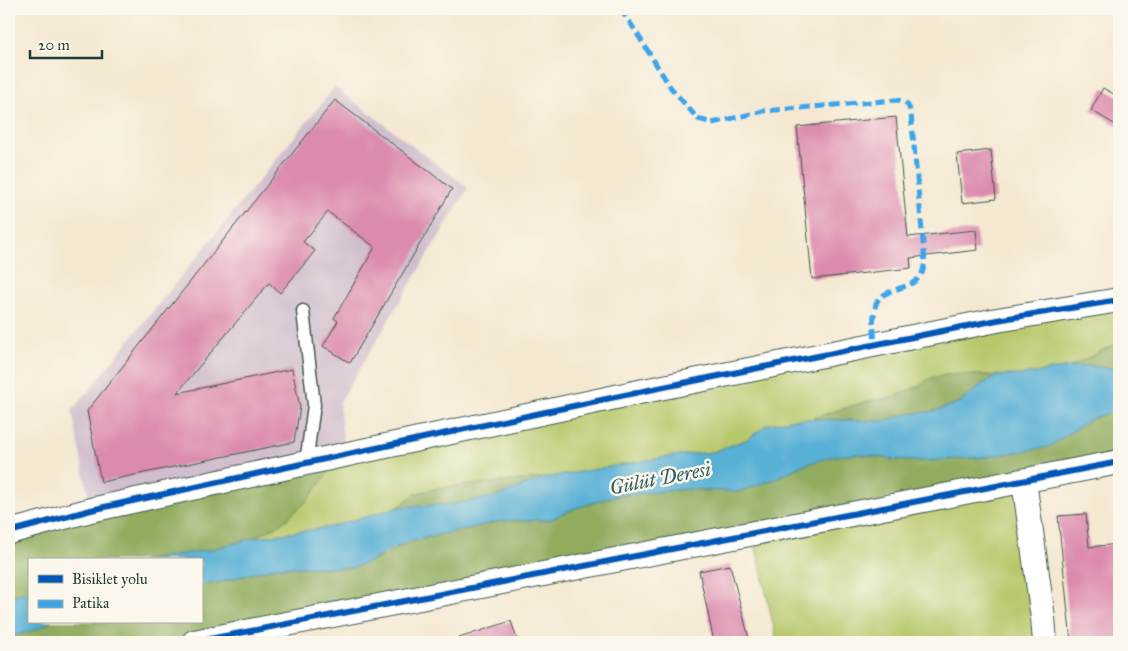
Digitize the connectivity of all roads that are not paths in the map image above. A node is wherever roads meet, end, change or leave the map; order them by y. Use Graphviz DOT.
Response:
graph roads {
  1 [pos="1119,300"];
  2 [pos="303,311"];
  3 [pos="1119,462"];
  4 [pos="306,463"];
  5 [pos="1024,481"];
  6 [pos="9,532"];
  7 [pos="194,642"];
  8 [pos="1045,642"];
  1 -- 4 [label="street"];
  2 -- 4 [label="lane"];
  3 -- 5 [label="street"];
  4 -- 6 [label="street"];
  5 -- 7 [label="street"];
  5 -- 8 [label="street"];
}
